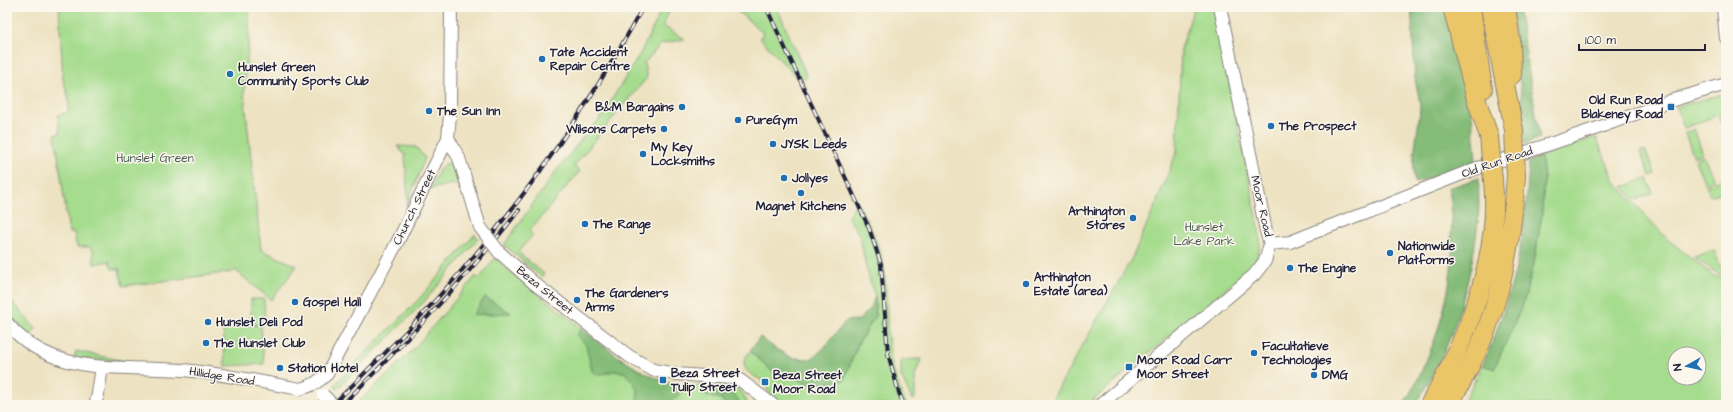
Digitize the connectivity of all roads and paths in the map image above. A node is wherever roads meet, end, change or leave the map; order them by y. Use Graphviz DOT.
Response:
graph roads {
  1 [pos="451,7"];
  2 [pos="1220,7"];
  3 [pos="1452,7"];
  4 [pos="1471,7"];
  5 [pos="1490,7"];
  6 [pos="1506,7"];
  7 [pos="1723,7"];
  8 [pos="1726,38"];
  9 [pos="1726,84"];
  10 [pos="1514,130"];
  11 [pos="1489,136"];
  12 [pos="448,138"];
  13 [pos="1270,244"];
  14 [pos="11,327"];
  15 [pos="102,367"];
  16 [pos="312,386"];
  17 [pos="750,387"];
  18 [pos="95,405"];
  19 [pos="333,405"];
  20 [pos="756,405"];
  21 [pos="772,405"];
  22 [pos="1100,405"];
  23 [pos="1429,405"];
  24 [pos="1449,405"];
  1 -- 12 [label="street, Church Street"];
  2 -- 13 [label="street, Moor Road"];
  3 -- 11 [label="highway"];
  4 -- 11 [label="highway"];
  5 -- 10 [label="highway"];
  6 -- 10 [label="highway"];
  7 -- 8 [label="street"];
  9 -- 13 [label="street, Old Run Road"];
  10 -- 24 [label="highway, bridge"];
  11 -- 23 [label="highway, bridge"];
  12 -- 16 [label="street, Church Street"];
  12 -- 17 [label="street, Beza Street, bridge"];
  13 -- 22 [label="street, Moor Road"];
  14 -- 15 [label="street, Hillidge Road"];
  15 -- 16 [label="street, Hillidge Road"];
  15 -- 18 [label="street"];
  16 -- 19 [label="street, bridge"];
  17 -- 20 [label="street"];
  17 -- 21 [label="street, Beza Street"];
}
